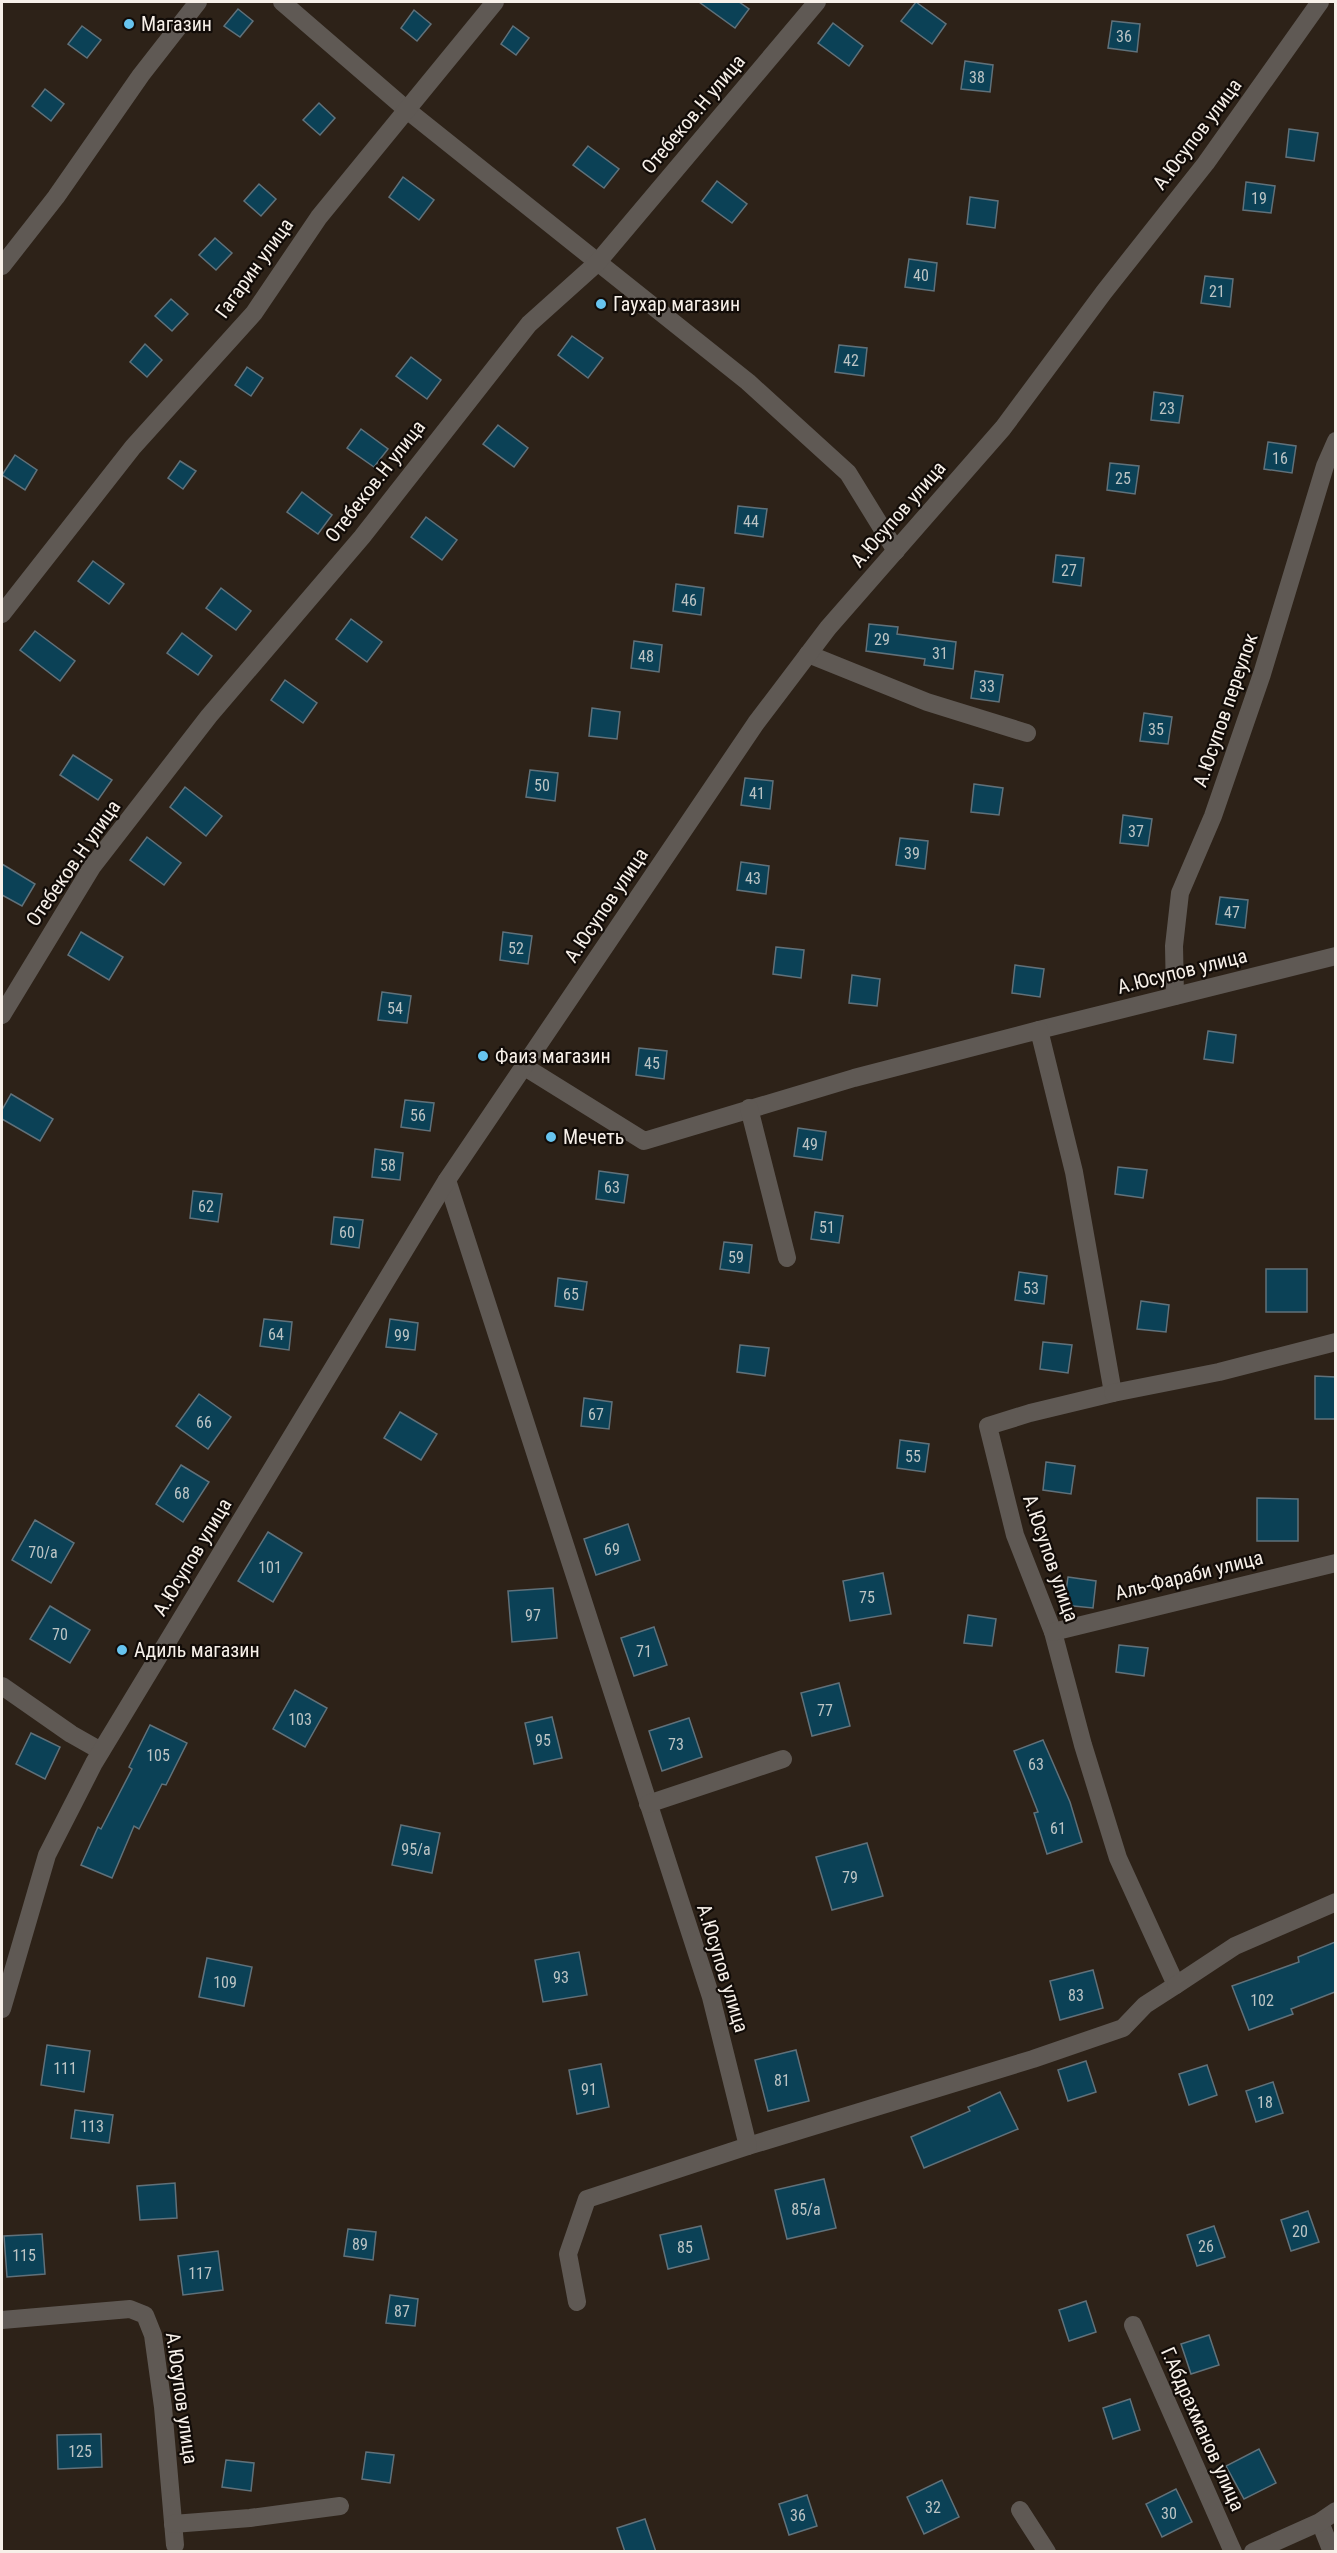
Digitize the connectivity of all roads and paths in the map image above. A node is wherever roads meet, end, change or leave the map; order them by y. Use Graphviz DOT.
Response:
graph roads {
  1 [pos="198,2"];
  2 [pos="282,2"];
  3 [pos="495,2"];
  4 [pos="817,2"];
  5 [pos="1320,2"];
  6 [pos="407,110"];
  7 [pos="597,263"];
  8 [pos="2,266"];
  9 [pos="1335,441"];
  10 [pos="896,551"];
  11 [pos="2,614"];
  12 [pos="808,654"];
  13 [pos="1027,733"];
  14 [pos="1335,956"];
  15 [pos="1175,996"];
  16 [pos="2,1015"];
  17 [pos="1039,1030"];
  18 [pos="525,1067"];
  19 [pos="749,1108"];
  20 [pos="447,1180"];
  21 [pos="787,1258"];
  22 [pos="1335,1342"];
  23 [pos="1113,1393"];
  24 [pos="1335,1563"];
  25 [pos="1053,1632"];
  26 [pos="2,1686"];
  27 [pos="101,1751"];
  28 [pos="783,1759"];
  29 [pos="648,1804"];
  30 [pos="1335,1902"];
  31 [pos="1176,1985"];
  32 [pos="2,2008"];
  33 [pos="748,2146"];
  34 [pos="577,2302"];
  35 [pos="2,2320"];
  36 [pos="1132,2325"];
  37 [pos="340,2506"];
  38 [pos="1020,2510"];
  39 [pos="1335,2511"];
  40 [pos="1320,2522"];
  41 [pos="173,2524"];
  42 [pos="175,2545"];
  43 [pos="1047,2552"];
  44 [pos="1233,2552"];
  45 [pos="1253,2552"];
  46 [pos="1332,2552"];
  1 -- 8 [label="street"];
  2 -- 6 [label="street"];
  3 -- 6 [label="street, Гагарин улица"];
  4 -- 7 [label="street, Отебеков.Н улица"];
  5 -- 10 [label="street, А.Юсупов улица"];
  6 -- 7 [label="street"];
  6 -- 11 [label="street, Гагарин улица"];
  7 -- 10 [label="street"];
  7 -- 16 [label="street, Отебеков.Н улица"];
  9 -- 15 [label="street, А.Юсупов переулок"];
  10 -- 12 [label="street, А.Юсупов улица"];
  12 -- 13 [label="street"];
  12 -- 18 [label="street, А.Юсупов улица"];
  14 -- 15 [label="street, А.Юсупов улица"];
  15 -- 17 [label="street, А.Юсупов улица"];
  17 -- 19 [label="street, А.Юсупов улица"];
  17 -- 23 [label="street"];
  18 -- 19 [label="street, А.Юсупов улица"];
  18 -- 20 [label="street, А.Юсупов улица"];
  19 -- 21 [label="street"];
  20 -- 27 [label="street, А.Юсупов улица"];
  20 -- 29 [label="street, А.Юсупов улица"];
  22 -- 23 [label="street"];
  23 -- 25 [label="street, А.Юсупов улица"];
  24 -- 25 [label="street, Аль-Фараби улица"];
  25 -- 31 [label="street, А.Юсупов улица"];
  26 -- 27 [label="street"];
  27 -- 32 [label="street, А.Юсупов улица"];
  28 -- 29 [label="street"];
  29 -- 33 [label="street, А.Юсупов улица"];
  30 -- 31 [label="street"];
  31 -- 33 [label="street"];
  33 -- 34 [label="street"];
  35 -- 41 [label="street, А.Юсупов улица"];
  36 -- 44 [label="street, Г.Абдрахманов улица"];
  37 -- 41 [label="street"];
  38 -- 43 [label="street"];
  39 -- 40 [label="street"];
  40 -- 45 [label="street"];
  40 -- 46 [label="street"];
  41 -- 42 [label="street, А.Юсупов улица"];
}
